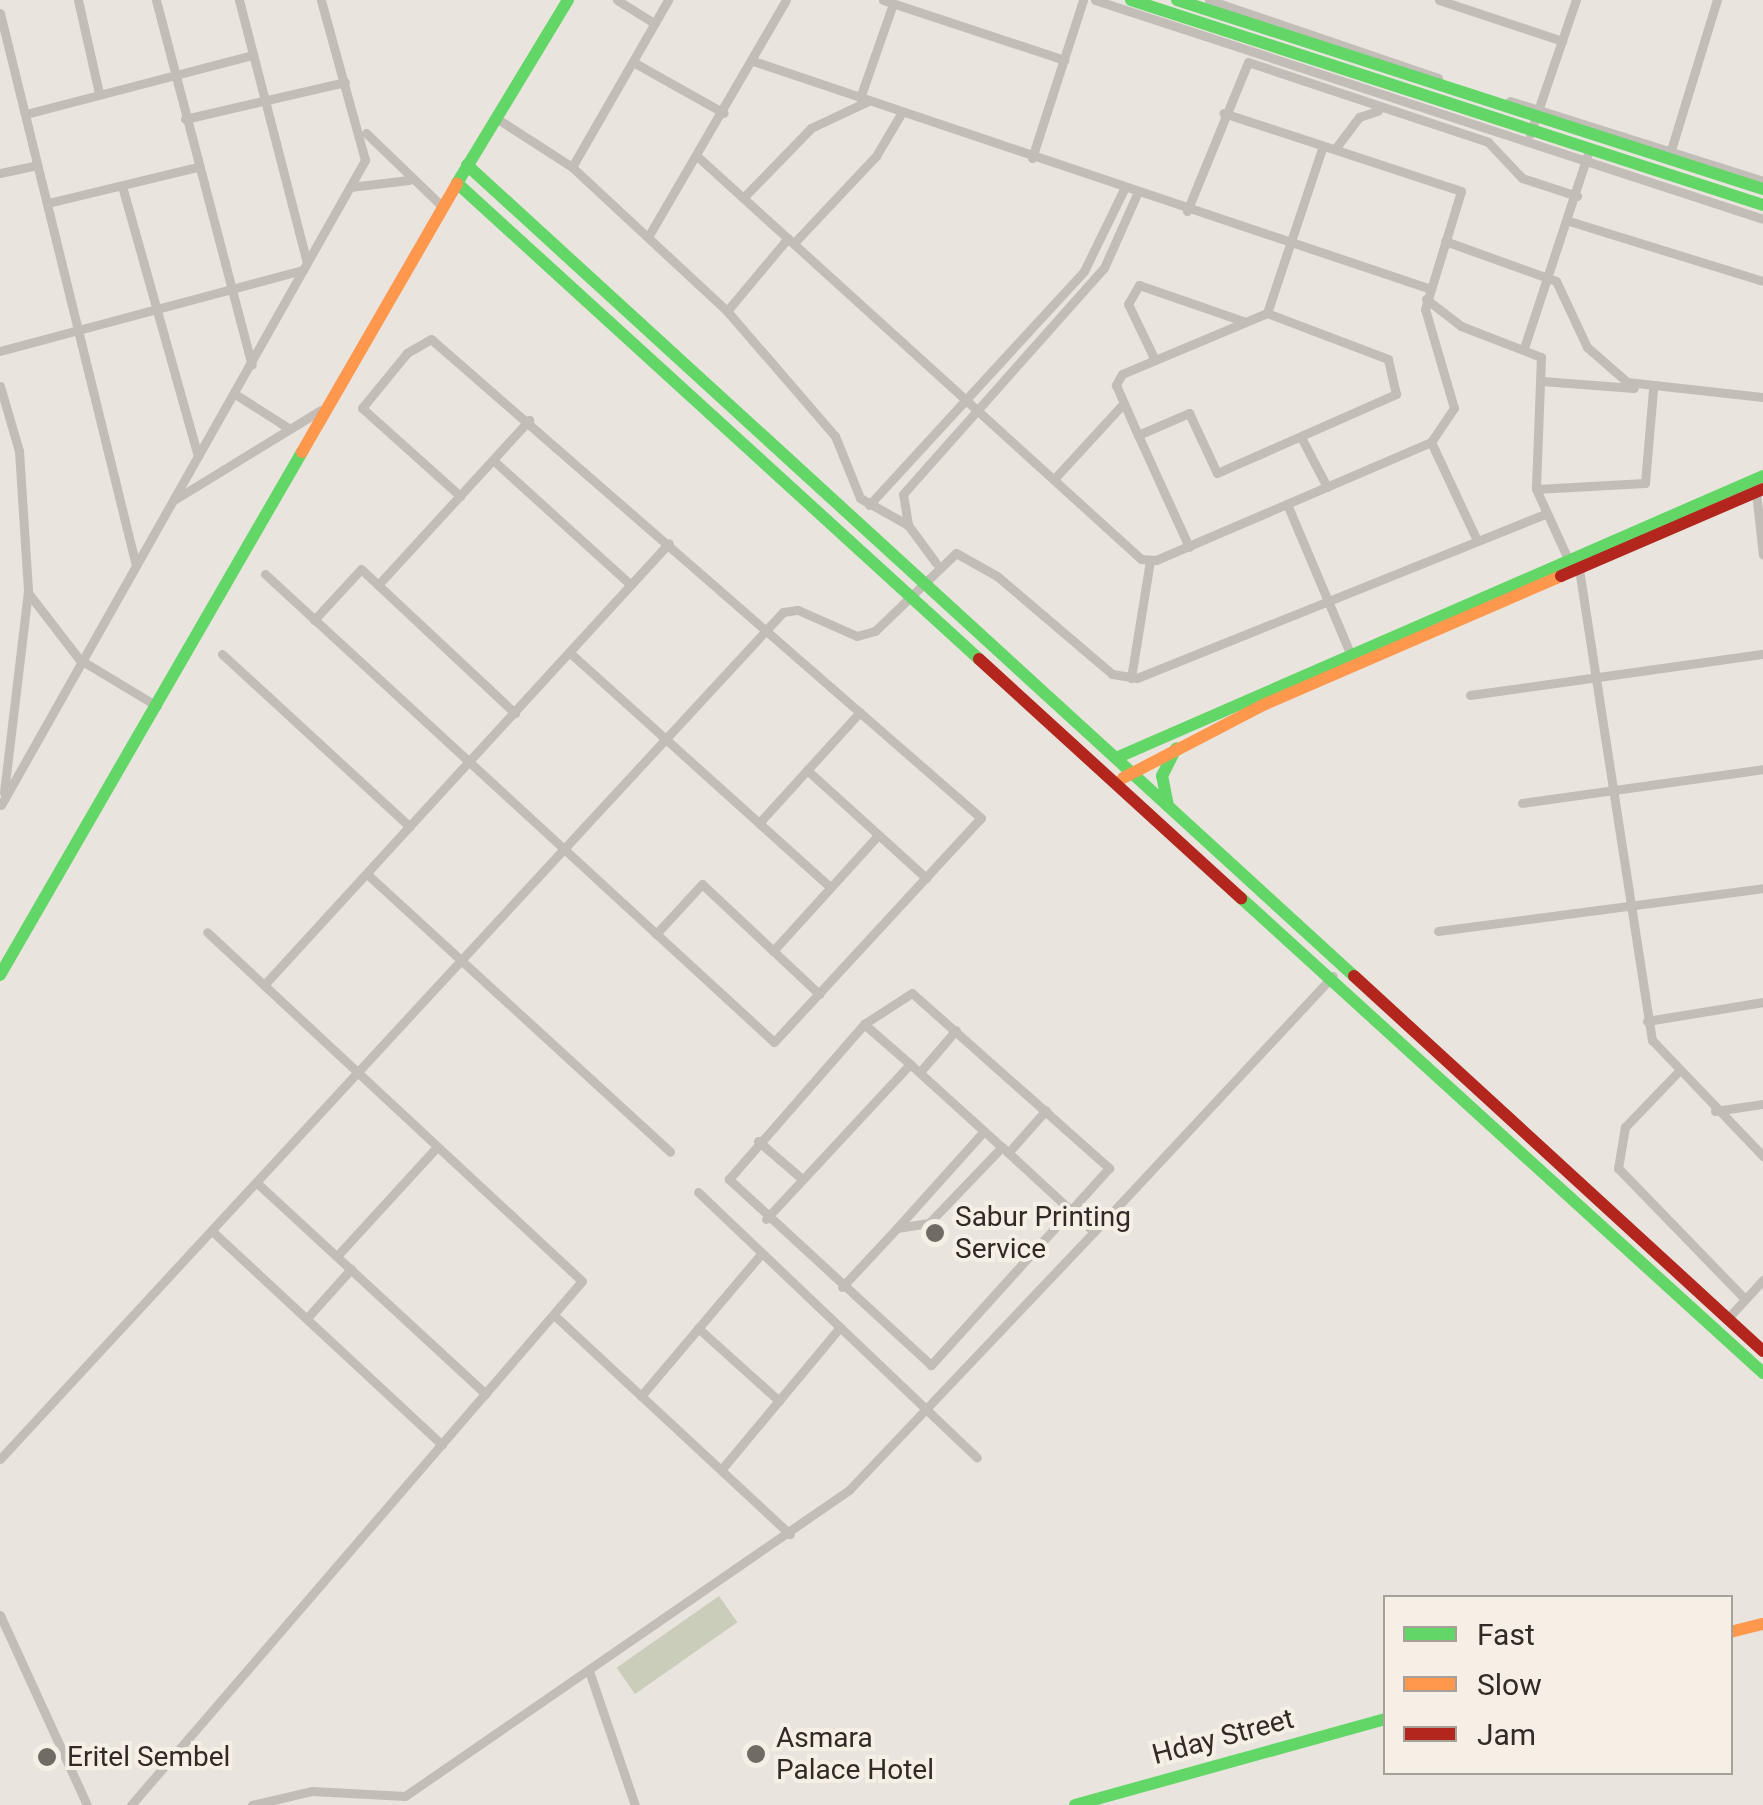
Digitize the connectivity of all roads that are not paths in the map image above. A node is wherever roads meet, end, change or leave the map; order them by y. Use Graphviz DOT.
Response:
graph roads {
  1 [pos="78,0"];
  2 [pos="156,0"];
  3 [pos="239,0"];
  4 [pos="320,0"];
  5 [pos="568,0"];
  6 [pos="617,0"];
  7 [pos="668,0"];
  8 [pos="786,0"];
  9 [pos="1084,0"];
  10 [pos="1095,0"];
  11 [pos="1131,0"];
  12 [pos="1177,0"];
  13 [pos="1208,0"];
  14 [pos="1439,0"];
  15 [pos="1576,0"];
  16 [pos="1717,0"];
  17 [pos="888,2"];
  18 [pos="1245,5"];
  19 [pos="0,13"];
  20 [pos="654,23"];
  21 [pos="1562,42"];
  22 [pos="252,55"];
  23 [pos="1064,60"];
  24 [pos="754,61"];
  25 [pos="632,62"];
  26 [pos="173,74"];
  27 [pos="344,82"];
  28 [pos="99,93"];
  29 [pos="864,100"];
  30 [pos="264,101"];
  31 [pos="1381,110"];
  32 [pos="902,112"];
  33 [pos="1224,112"];
  34 [pos="724,113"];
  35 [pos="26,114"];
  36 [pos="1535,114"];
  37 [pos="496,118"];
  38 [pos="185,119"];
  39 [pos="361,128"];
  40 [pos="1594,134"];
  41 [pos="1530,135"];
  42 [pos="1323,146"];
  43 [pos="1335,149"];
  44 [pos="1670,150"];
  45 [pos="1588,156"];
  46 [pos="698,158"];
  47 [pos="1032,158"];
  48 [pos="37,165"];
  49 [pos="468,165"];
  50 [pos="197,166"];
  51 [pos="572,167"];
  52 [pos="0,173"];
  53 [pos="409,180"];
  54 [pos="1763,181"];
  55 [pos="457,183"];
  56 [pos="122,186"];
  57 [pos="350,187"];
  58 [pos="1763,188"];
  59 [pos="1124,189"];
  60 [pos="1137,194"];
  61 [pos="1577,196"];
  62 [pos="743,198"];
  63 [pos="48,202"];
  64 [pos="1763,204"];
  65 [pos="444,206"];
  66 [pos="1187,211"];
  67 [pos="1763,219"];
  68 [pos="1569,221"];
  69 [pos="648,237"];
  70 [pos="791,240"];
  71 [pos="1445,241"];
  72 [pos="1289,246"];
  73 [pos="305,266"];
  74 [pos="1548,277"];
  75 [pos="1763,281"];
  76 [pos="1427,293"];
  77 [pos="230,294"];
  78 [pos="727,311"];
  79 [pos="1267,313"];
  80 [pos="155,314"];
  81 [pos="1244,321"];
  82 [pos="81,335"];
  83 [pos="1525,345"];
  84 [pos="0,351"];
  85 [pos="1155,360"];
  86 [pos="252,365"];
  87 [pos="1542,381"];
  88 [pos="0,386"];
  89 [pos="1650,389"];
  90 [pos="235,394"];
  91 [pos="964,396"];
  92 [pos="1763,397"];
  93 [pos="1124,402"];
  94 [pos="2,404"];
  95 [pos="321,410"];
  96 [pos="981,412"];
  97 [pos="529,420"];
  98 [pos="290,429"];
  99 [pos="1138,435"];
  100 [pos="1302,439"];
  101 [pos="1430,442"];
  102 [pos="198,457"];
  103 [pos="493,460"];
  104 [pos="1763,476"];
  105 [pos="1054,479"];
  106 [pos="1328,487"];
  107 [pos="1536,489"];
  108 [pos="1760,490"];
  109 [pos="460,496"];
  110 [pos="173,501"];
  111 [pos="1287,504"];
  112 [pos="869,505"];
  113 [pos="1543,515"];
  114 [pos="908,525"];
  115 [pos="1477,540"];
  116 [pos="669,543"];
  117 [pos="1189,547"];
  118 [pos="1763,554"];
  119 [pos="1150,561"];
  120 [pos="936,563"];
  121 [pos="1573,564"];
  122 [pos="136,566"];
  123 [pos="265,574"];
  124 [pos="922,578"];
  125 [pos="378,585"];
  126 [pos="631,585"];
  127 [pos="28,591"];
  128 [pos="910,592"];
  129 [pos="1325,598"];
  130 [pos="314,620"];
  131 [pos="768,629"];
  132 [pos="569,652"];
  133 [pos="222,654"];
  134 [pos="1763,654"];
  135 [pos="79,659"];
  136 [pos="1352,659"];
  137 [pos="1592,676"];
  138 [pos="1131,678"];
  139 [pos="1470,694"];
  140 [pos="158,706"];
  141 [pos="860,712"];
  142 [pos="515,713"];
  143 [pos="666,739"];
  144 [pos="1176,748"];
  145 [pos="1116,758"];
  146 [pos="470,762"];
  147 [pos="807,770"];
  148 [pos="1763,770"];
  149 [pos="1132,772"];
  150 [pos="1116,782"];
  151 [pos="1609,792"];
  152 [pos="1522,803"];
  153 [pos="1,806"];
  154 [pos="1168,807"];
  155 [pos="759,823"];
  156 [pos="410,828"];
  157 [pos="878,835"];
  158 [pos="564,849"];
  159 [pos="367,874"];
  160 [pos="926,878"];
  161 [pos="830,887"];
  162 [pos="1763,888"];
  163 [pos="1629,906"];
  164 [pos="1438,931"];
  165 [pos="207,932"];
  166 [pos="656,934"];
  167 [pos="772,951"];
  168 [pos="462,961"];
  169 [pos="1342,967"];
  170 [pos="0,974"];
  171 [pos="1330,980"];
  172 [pos="264,985"];
  173 [pos="818,994"];
  174 [pos="1763,1002"];
  175 [pos="1646,1021"];
  176 [pos="864,1024"];
  177 [pos="956,1030"];
  178 [pos="910,1064"];
  179 [pos="920,1072"];
  180 [pos="360,1074"];
  181 [pos="1676,1074"];
  182 [pos="1763,1104"];
  183 [pos="1046,1110"];
  184 [pos="1715,1111"];
  185 [pos="984,1131"];
  186 [pos="758,1140"];
  187 [pos="437,1146"];
  188 [pos="1005,1150"];
  189 [pos="670,1152"];
  190 [pos="1763,1156"];
  191 [pos="802,1179"];
  192 [pos="257,1183"];
  193 [pos="698,1192"];
  194 [pos="1074,1214"];
  195 [pos="766,1219"];
  196 [pos="897,1228"];
  197 [pos="212,1231"];
  198 [pos="1094,1232"];
  199 [pos="762,1253"];
  200 [pos="336,1256"];
  201 [pos="350,1269"];
  202 [pos="1763,1280"];
  203 [pos="842,1287"];
  204 [pos="1745,1299"];
  205 [pos="554,1315"];
  206 [pos="307,1318"];
  207 [pos="1728,1318"];
  208 [pos="840,1327"];
  209 [pos="698,1328"];
  210 [pos="1763,1351"];
  211 [pos="1763,1373"];
  212 [pos="486,1394"];
  213 [pos="641,1396"];
  214 [pos="779,1401"];
  215 [pos="928,1412"];
  216 [pos="442,1445"];
  217 [pos="977,1458"];
  218 [pos="0,1460"];
  219 [pos="721,1470"];
  220 [pos="790,1534"];
  221 [pos="0,1615"];
  222 [pos="1763,1624"];
  223 [pos="1733,1631"];
  224 [pos="589,1671"];
  225 [pos="1383,1720"];
  226 [pos="87,1805"];
  227 [pos="131,1805"];
  228 [pos="252,1805"];
  229 [pos="636,1805"];
  230 [pos="1075,1805"];
  1 -- 28 [label="street"];
  2 -- 26 [label="street"];
  3 -- 22 [label="street"];
  4 -- 27 [label="street"];
  5 -- 37 [label="main road"];
  6 -- 20 [label="street"];
  7 -- 20 [label="street"];
  8 -- 24 [label="street"];
  9 -- 23 [label="street"];
  10 -- 45 [label="street"];
  11 -- 41 [label="main road"];
  12 -- 36 [label="main road"];
  13 -- 18 [label="street"];
  14 -- 21 [label="street"];
  15 -- 21 [label="street"];
  16 -- 44 [label="street"];
  17 -- 23 [label="street"];
  17 -- 29 [label="street"];
  18 -- 36 [label="street"];
  19 -- 35 [label="street"];
  20 -- 25 [label="street"];
  21 -- 36 [label="street"];
  22 -- 26 [label="street"];
  22 -- 30 [label="street"];
  23 -- 47 [label="street"];
  24 -- 29 [label="street"];
  24 -- 34 [label="street"];
  25 -- 34 [label="street"];
  25 -- 51 [label="street"];
  26 -- 28 [label="street"];
  26 -- 38 [label="street"];
  27 -- 30 [label="street"];
  27 -- 39 [label="street"];
  28 -- 35 [label="street"];
  29 -- 32 [label="street"];
  29 -- 62 [label="street"];
  30 -- 38 [label="street"];
  30 -- 73 [label="street"];
  31 -- 33 [label="street"];
  31 -- 43 [label="street"];
  31 -- 61 [label="street"];
  32 -- 47 [label="street"];
  32 -- 70 [label="street"];
  33 -- 42 [label="street"];
  33 -- 66 [label="street"];
  34 -- 46 [label="street"];
  35 -- 48 [label="street"];
  36 -- 40 [label="main road"];
  36 -- 41 [label="street"];
  36 -- 44 [label="street"];
  37 -- 49 [label="main road"];
  37 -- 51 [label="street"];
  38 -- 50 [label="street"];
  39 -- 53 [label="street"];
  39 -- 57 [label="street"];
  40 -- 45 [label="street"];
  40 -- 58 [label="main road"];
  41 -- 45 [label="main road"];
  42 -- 43 [label="street"];
  42 -- 72 [label="street"];
  43 -- 71 [label="street"];
  44 -- 54 [label="street"];
  45 -- 61 [label="street"];
  45 -- 64 [label="main road"];
  45 -- 67 [label="street"];
  46 -- 62 [label="street"];
  46 -- 69 [label="street"];
  47 -- 59 [label="street"];
  48 -- 52 [label="street"];
  48 -- 63 [label="street"];
  49 -- 55 [label="main road"];
  49 -- 124 [label="main road"];
  50 -- 56 [label="street"];
  50 -- 77 [label="street"];
  51 -- 69 [label="street"];
  53 -- 57 [label="street"];
  53 -- 65 [label="street"];
  55 -- 65 [label="main road"];
  55 -- 128 [label="main road"];
  56 -- 63 [label="street"];
  56 -- 80 [label="street"];
  57 -- 73 [label="street"];
  59 -- 60 [label="street"];
  59 -- 91 [label="street"];
  60 -- 66 [label="street"];
  60 -- 96 [label="street"];
  61 -- 68 [label="street"];
  62 -- 70 [label="street"];
  63 -- 82 [label="street"];
  65 -- 95 [label="main road"];
  66 -- 72 [label="street"];
  68 -- 74 [label="street"];
  68 -- 75 [label="street"];
  69 -- 78 [label="street"];
  70 -- 78 [label="street"];
  70 -- 91 [label="street"];
  71 -- 74 [label="street"];
  71 -- 76 [label="street"];
  72 -- 76 [label="street"];
  72 -- 79 [label="street"];
  73 -- 77 [label="street"];
  73 -- 86 [label="street"];
  74 -- 83 [label="street"];
  74 -- 89 [label="street"];
  76 -- 83 [label="street"];
  76 -- 101 [label="street"];
  77 -- 80 [label="street"];
  77 -- 86 [label="street"];
  78 -- 112 [label="street"];
  79 -- 81 [label="street"];
  79 -- 100 [label="street"];
  80 -- 82 [label="street"];
  80 -- 102 [label="street"];
  81 -- 85 [label="street"];
  81 -- 85 [label="street"];
  82 -- 84 [label="street"];
  82 -- 122 [label="street"];
  83 -- 87 [label="street"];
  85 -- 93 [label="street"];
  86 -- 90 [label="street"];
  87 -- 89 [label="street"];
  87 -- 107 [label="street"];
  88 -- 94 [label="street"];
  89 -- 92 [label="street"];
  89 -- 107 [label="street"];
  90 -- 98 [label="street"];
  90 -- 102 [label="street"];
  91 -- 96 [label="street"];
  91 -- 112 [label="street"];
  93 -- 99 [label="street"];
  93 -- 105 [label="street"];
  94 -- 127 [label="street"];
  95 -- 98 [label="street"];
  95 -- 140 [label="main road"];
  96 -- 105 [label="street"];
  96 -- 114 [label="street"];
  97 -- 103 [label="street"];
  97 -- 109 [label="street"];
  97 -- 116 [label="street"];
  98 -- 110 [label="street"];
  99 -- 100 [label="street"];
  99 -- 117 [label="street"];
  100 -- 106 [label="street"];
  101 -- 106 [label="street"];
  101 -- 115 [label="street"];
  102 -- 110 [label="street"];
  103 -- 109 [label="street"];
  103 -- 126 [label="street"];
  104 -- 121 [label="main road"];
  105 -- 119 [label="street"];
  106 -- 111 [label="street"];
  107 -- 113 [label="street"];
  108 -- 118 [label="street"];
  108 -- 121 [label="main road"];
  109 -- 125 [label="street"];
  110 -- 122 [label="street"];
  111 -- 117 [label="street"];
  111 -- 129 [label="street"];
  112 -- 114 [label="street"];
  113 -- 115 [label="street"];
  113 -- 121 [label="street"];
  114 -- 120 [label="street"];
  115 -- 129 [label="street"];
  116 -- 126 [label="street"];
  116 -- 131 [label="street"];
  117 -- 119 [label="street"];
  119 -- 138 [label="street"];
  120 -- 124 [label="street"];
  120 -- 138 [label="street"];
  121 -- 136 [label="main road"];
  121 -- 137 [label="street"];
  122 -- 135 [label="street"];
  123 -- 130 [label="street"];
  124 -- 128 [label="street"];
  124 -- 145 [label="main road"];
  125 -- 130 [label="street"];
  125 -- 142 [label="street"];
  126 -- 132 [label="street"];
  127 -- 135 [label="street"];
  127 -- 153 [label="street"];
  128 -- 131 [label="street"];
  128 -- 150 [label="main road"];
  129 -- 136 [label="street"];
  129 -- 138 [label="street"];
  130 -- 146 [label="street"];
  131 -- 141 [label="street"];
  131 -- 143 [label="street"];
  132 -- 142 [label="street"];
  132 -- 143 [label="street"];
  133 -- 156 [label="street"];
  134 -- 137 [label="street"];
  135 -- 140 [label="street"];
  135 -- 153 [label="street"];
  136 -- 144 [label="main road"];
  136 -- 145 [label="main road"];
  137 -- 139 [label="street"];
  137 -- 151 [label="street"];
  140 -- 170 [label="main road"];
  141 -- 147 [label="street"];
  141 -- 160 [label="street"];
  142 -- 146 [label="street"];
  143 -- 155 [label="street"];
  143 -- 158 [label="street"];
  144 -- 149 [label="main road"];
  144 -- 154 [label="main road"];
  145 -- 149 [label="main road"];
  146 -- 156 [label="street"];
  146 -- 158 [label="street"];
  147 -- 155 [label="street"];
  147 -- 157 [label="street"];
  148 -- 151 [label="street"];
  149 -- 150 [label="main road"];
  149 -- 154 [label="main road"];
  150 -- 171 [label="main road"];
  151 -- 152 [label="street"];
  151 -- 163 [label="street"];
  154 -- 169 [label="main road"];
  155 -- 161 [label="street"];
  156 -- 159 [label="street"];
  157 -- 160 [label="street"];
  157 -- 161 [label="street"];
  158 -- 166 [label="street"];
  158 -- 168 [label="street"];
  159 -- 168 [label="street"];
  159 -- 172 [label="street"];
  160 -- 173 [label="street"];
  161 -- 167 [label="street"];
  162 -- 163 [label="street"];
  163 -- 164 [label="street"];
  163 -- 175 [label="street"];
  165 -- 172 [label="street"];
  166 -- 167 [label="street"];
  166 -- 173 [label="street"];
  167 -- 173 [label="street"];
  168 -- 180 [label="street"];
  168 -- 189 [label="street"];
  169 -- 171 [label="street"];
  169 -- 207 [label="main road"];
  171 -- 198 [label="street"];
  171 -- 211 [label="main road"];
  172 -- 180 [label="street"];
  174 -- 175 [label="street"];
  175 -- 181 [label="street"];
  176 -- 177 [label="street"];
  176 -- 178 [label="street"];
  176 -- 186 [label="street"];
  177 -- 179 [label="street"];
  177 -- 183 [label="street"];
  178 -- 179 [label="street"];
  178 -- 191 [label="street"];
  179 -- 185 [label="street"];
  180 -- 187 [label="street"];
  180 -- 192 [label="street"];
  181 -- 184 [label="street"];
  181 -- 204 [label="street"];
  182 -- 184 [label="street"];
  183 -- 188 [label="street"];
  183 -- 194 [label="street"];
  184 -- 190 [label="street"];
  185 -- 188 [label="street"];
  185 -- 196 [label="street"];
  186 -- 191 [label="street"];
  186 -- 195 [label="street"];
  187 -- 200 [label="street"];
  187 -- 205 [label="street"];
  188 -- 194 [label="street"];
  188 -- 196 [label="street"];
  191 -- 195 [label="street"];
  192 -- 197 [label="street"];
  192 -- 200 [label="street"];
  193 -- 199 [label="street"];
  194 -- 198 [label="street"];
  194 -- 203 [label="street"];
  195 -- 203 [label="street"];
  196 -- 203 [label="street"];
  197 -- 206 [label="street"];
  197 -- 218 [label="street"];
  198 -- 215 [label="street"];
  199 -- 208 [label="street"];
  199 -- 209 [label="street"];
  200 -- 201 [label="street"];
  201 -- 206 [label="street"];
  201 -- 212 [label="street"];
  202 -- 204 [label="street"];
  204 -- 207 [label="street"];
  205 -- 212 [label="street"];
  205 -- 213 [label="street"];
  206 -- 216 [label="street"];
  207 -- 210 [label="main road"];
  208 -- 214 [label="street"];
  208 -- 215 [label="street"];
  209 -- 213 [label="street"];
  209 -- 214 [label="street"];
  212 -- 216 [label="street"];
  213 -- 219 [label="street"];
  214 -- 219 [label="street"];
  215 -- 217 [label="street"];
  215 -- 220 [label="street"];
  216 -- 227 [label="street"];
  219 -- 220 [label="street"];
  220 -- 224 [label="street"];
  221 -- 226 [label="street"];
  222 -- 223 [label="main road"];
  224 -- 228 [label="street"];
  224 -- 229 [label="street"];
  225 -- 230 [label="main road, Hday Street"];
}
